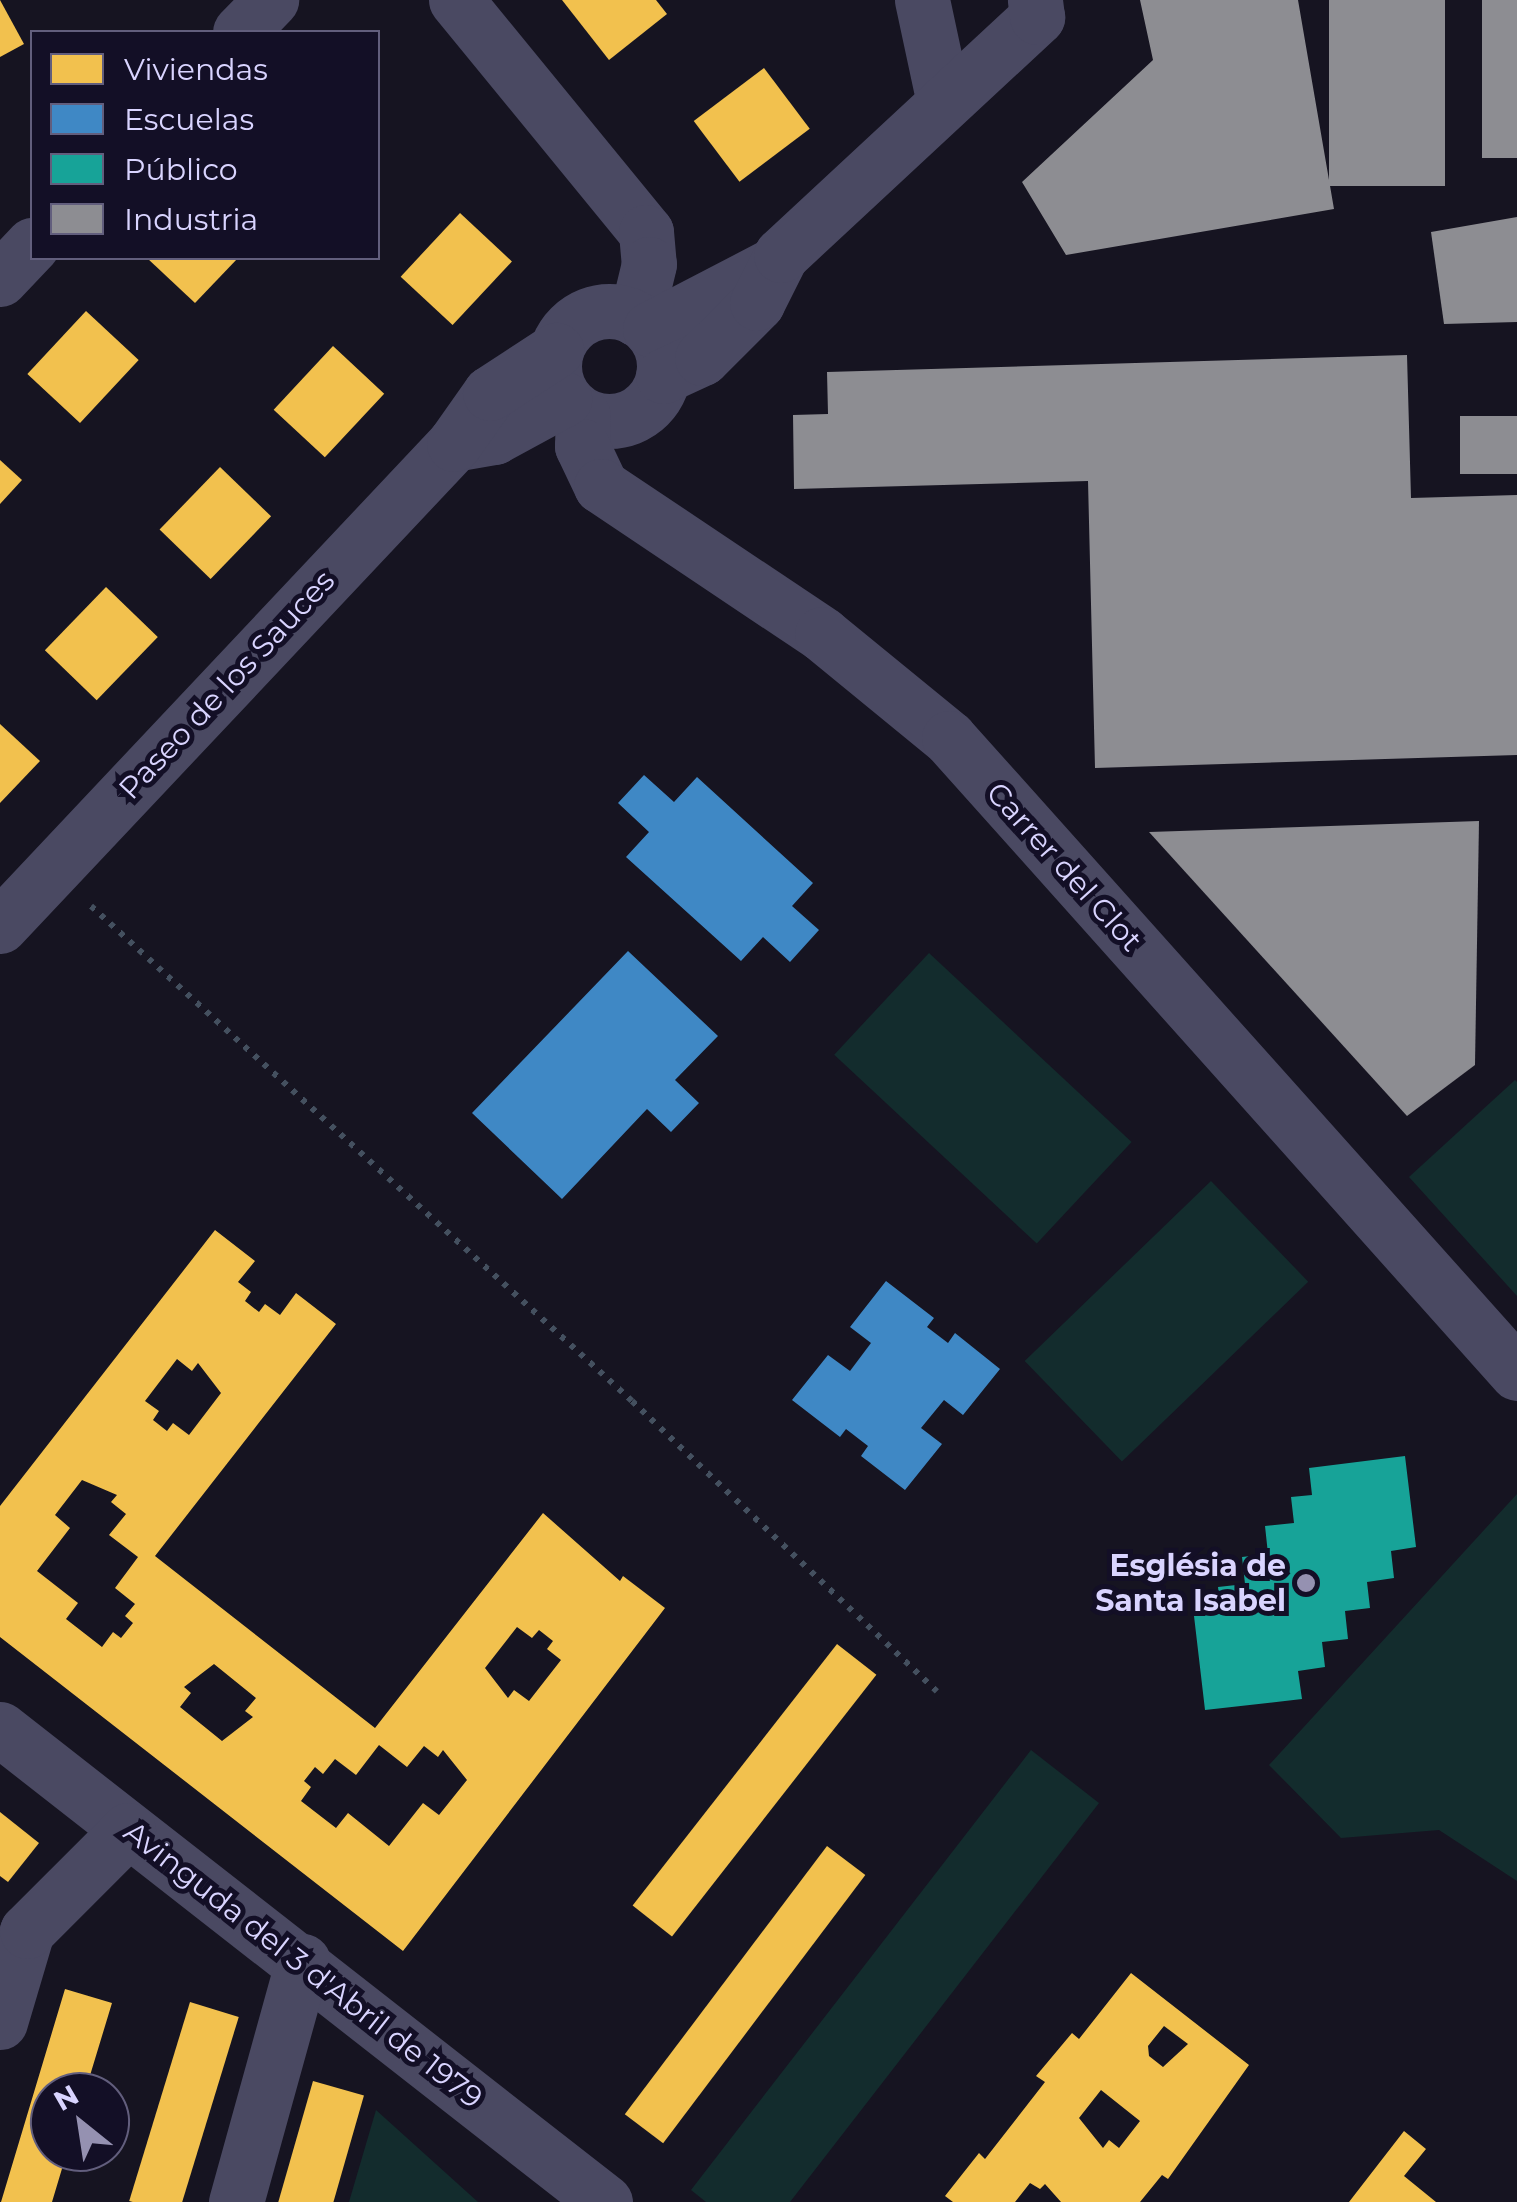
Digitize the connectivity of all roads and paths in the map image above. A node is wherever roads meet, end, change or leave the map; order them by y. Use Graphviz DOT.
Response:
graph roads {
  1 [pos="272,0"];
  2 [pos="456,0"];
  3 [pos="922,0"];
  4 [pos="1035,0"];
  5 [pos="242,30"];
  6 [pos="944,103"];
  7 [pos="600,183"];
  8 [pos="646,232"];
  9 [pos="30,248"];
  10 [pos="757,272"];
  11 [pos="0,279"];
  12 [pos="609,365"];
  13 [pos="474,441"];
  14 [pos="621,497"];
  15 [pos="90,906"];
  16 [pos="0,926"];
  17 [pos="1517,1372"];
  18 [pos="936,1691"];
  19 [pos="0,1729"];
  20 [pos="128,1830"];
  21 [pos="303,1961"];
  22 [pos="0,2022"];
  23 [pos="236,2202"];
  24 [pos="605,2202"];
  1 -- 5 [label="street"];
  2 -- 7 [label="street"];
  3 -- 6 [label="street"];
  4 -- 6 [label="street, Paseo de los Sauces"];
  6 -- 10 [label="street, Paseo de los Sauces"];
  7 -- 8 [label="street"];
  7 -- 12 [label="street"];
  8 -- 10 [label="street"];
  8 -- 12 [label="street"];
  9 -- 11 [label="street"];
  10 -- 12 [label="street, Paseo de los Sauces"];
  12 -- 13 [label="street, Paseo de los Sauces"];
  12 -- 14 [label="street"];
  13 -- 14 [label="street, Carrer del Clot"];
  13 -- 16 [label="street, Paseo de los Sauces"];
  14 -- 17 [label="street, Carrer del Clot"];
  15 -- 18 [label="path"];
  19 -- 20 [label="street, Avinguda del 3 d'Abril de 1979"];
  20 -- 21 [label="street, Avinguda del 3 d'Abril de 1979"];
  20 -- 22 [label="street"];
  21 -- 23 [label="street"];
  21 -- 24 [label="street, Avinguda del 3 d'Abril de 1979"];
}
